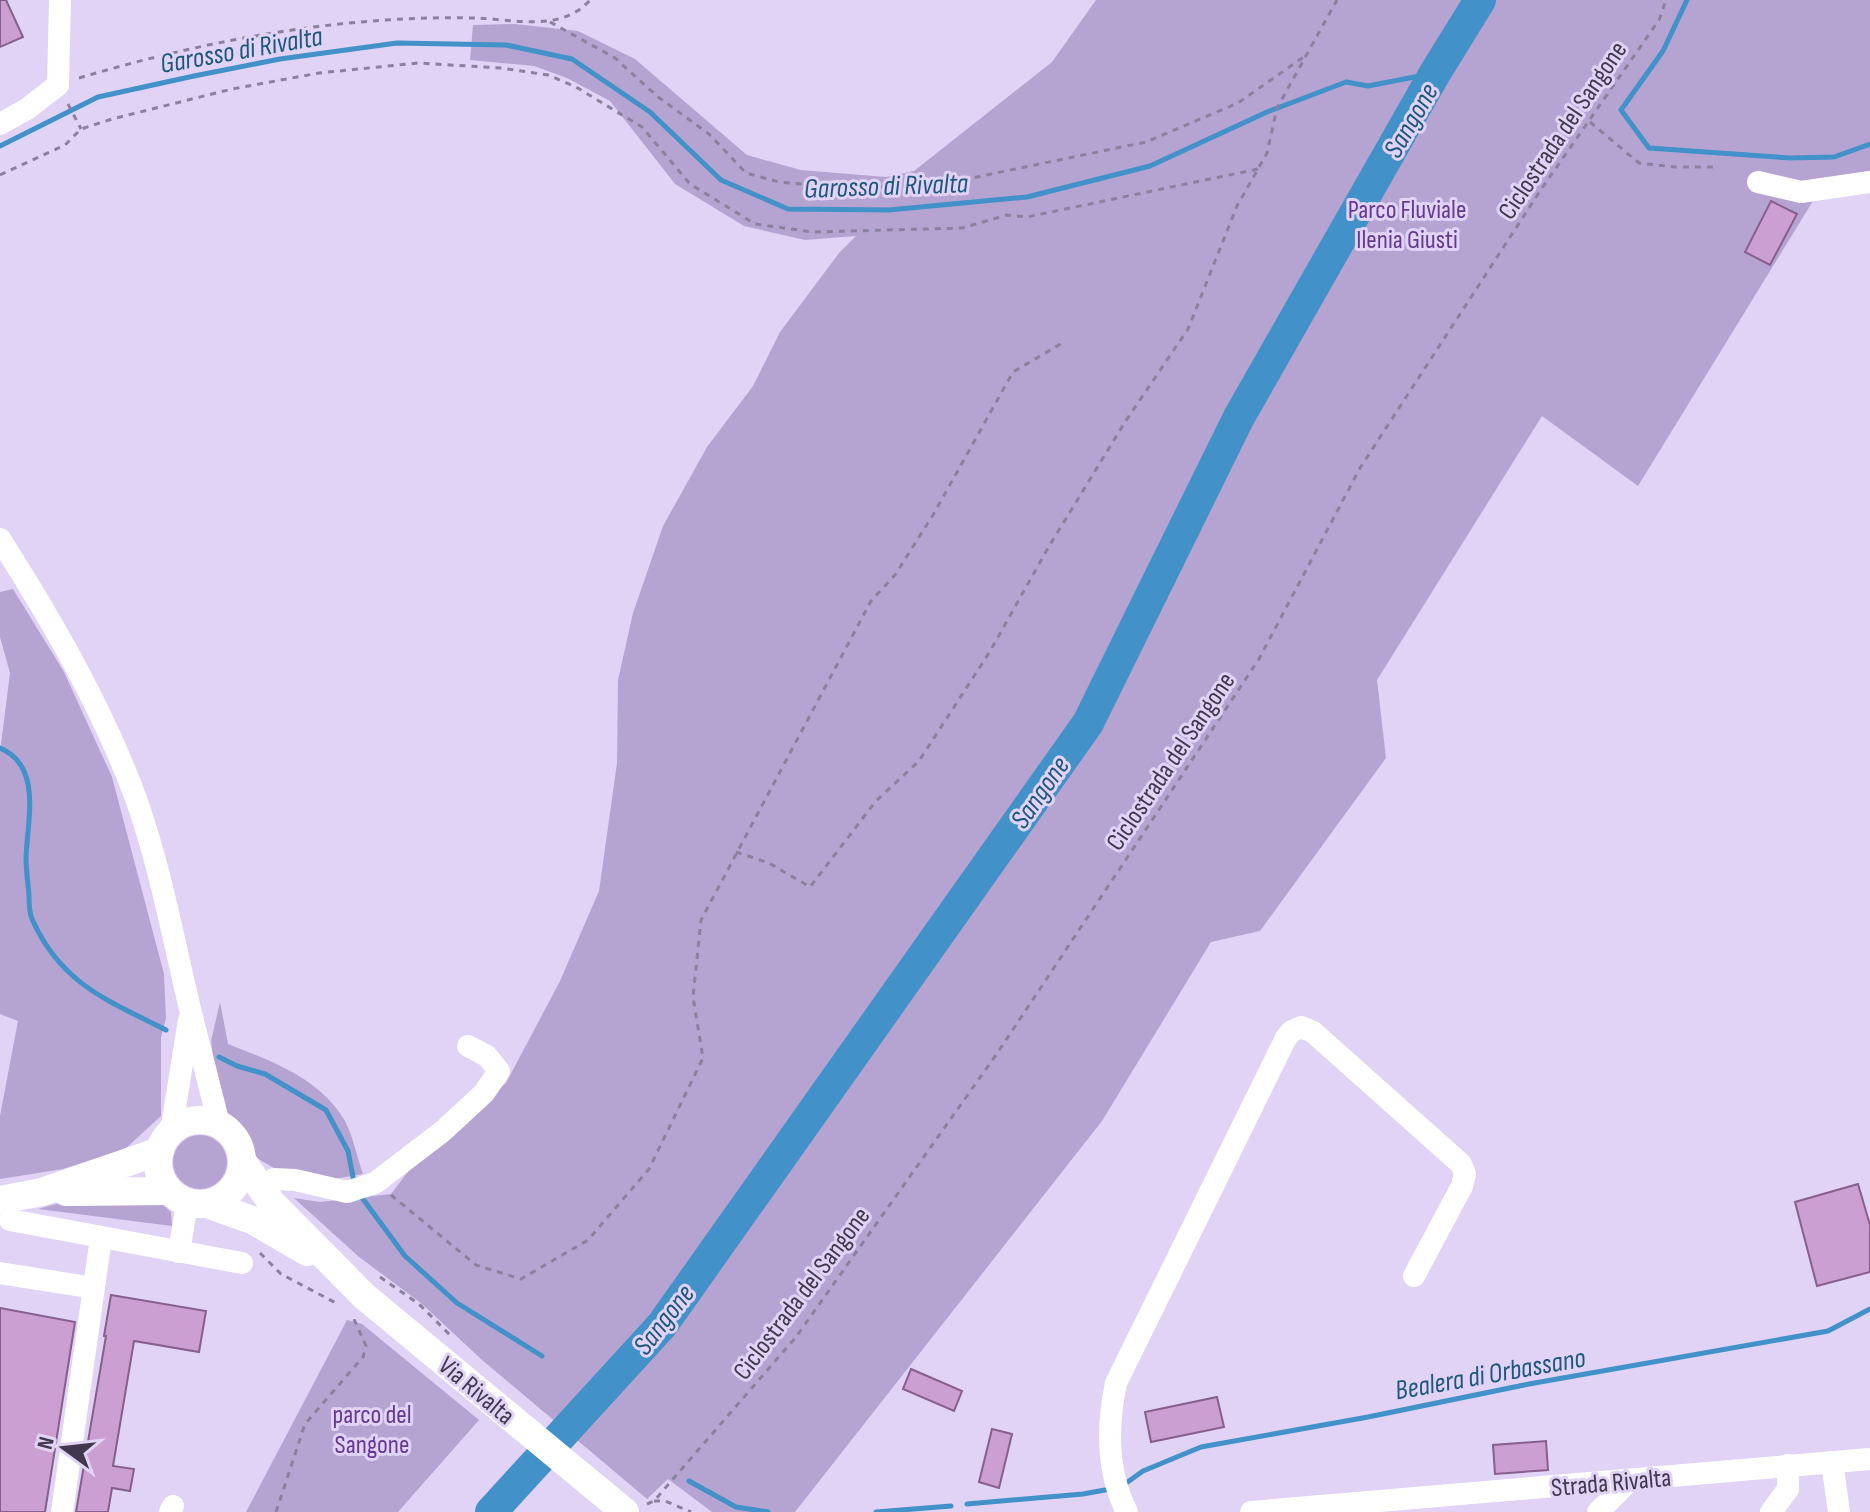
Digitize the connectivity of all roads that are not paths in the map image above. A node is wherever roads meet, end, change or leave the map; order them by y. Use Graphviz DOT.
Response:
graph roads {
  1 [pos="60,0"];
  2 [pos="0,124"];
  3 [pos="1758,182"];
  4 [pos="1870,182"];
  5 [pos="0,539"];
  6 [pos="191,1011"];
  7 [pos="468,1046"];
  8 [pos="219,1124"];
  9 [pos="165,1141"];
  10 [pos="243,1162"];
  11 [pos="262,1191"];
  12 [pos="42,1192"];
  13 [pos="188,1199"];
  14 [pos="5,1210"];
  15 [pos="101,1238"];
  16 [pos="179,1252"];
  17 [pos="250,1258"];
  18 [pos="331,1266"];
  19 [pos="0,1273"];
  20 [pos="1414,1276"];
  21 [pos="94,1288"];
  22 [pos="1870,1459"];
  23 [pos="1832,1462"];
  24 [pos="1788,1465"];
  25 [pos="1628,1482"];
  26 [pos="636,1508"];
  27 [pos="1298,1510"];
  28 [pos="62,1512"];
  29 [pos="1127,1512"];
  30 [pos="1251,1512"];
  31 [pos="1598,1512"];
  32 [pos="1771,1512"];
  33 [pos="1839,1512"];
  1 -- 2 [label="street"];
  3 -- 4 [label="street"];
  5 -- 6 [label="street"];
  6 -- 8 [label="street"];
  6 -- 9 [label="street"];
  7 -- 11 [label="street"];
  8 -- 9 [label="main road"];
  8 -- 10 [label="main road, Via Rivalta"];
  9 -- 12 [label="main road"];
  9 -- 13 [label="main road"];
  10 -- 11 [label="main road, Via Rivalta"];
  10 -- 13 [label="main road"];
  11 -- 18 [label="main road, Via Rivalta"];
  12 -- 13 [label="main road"];
  12 -- 14 [label="main road"];
  13 -- 16 [label="street"];
  13 -- 18 [label="main road, Via Rivalta"];
  14 -- 15 [label="street"];
  15 -- 16 [label="street"];
  15 -- 21 [label="street"];
  16 -- 17 [label="street"];
  18 -- 26 [label="main road, Via Rivalta"];
  19 -- 21 [label="street"];
  20 -- 29 [label="street"];
  21 -- 28 [label="street"];
  22 -- 23 [label="street, Strada Rivalta"];
  23 -- 24 [label="street, Strada Rivalta"];
  23 -- 33 [label="street"];
  24 -- 25 [label="street, Strada Rivalta"];
  24 -- 32 [label="street"];
  25 -- 27 [label="street, Strada Rivalta"];
  25 -- 31 [label="street"];
  27 -- 30 [label="street, Strada Rivalta"];
}
